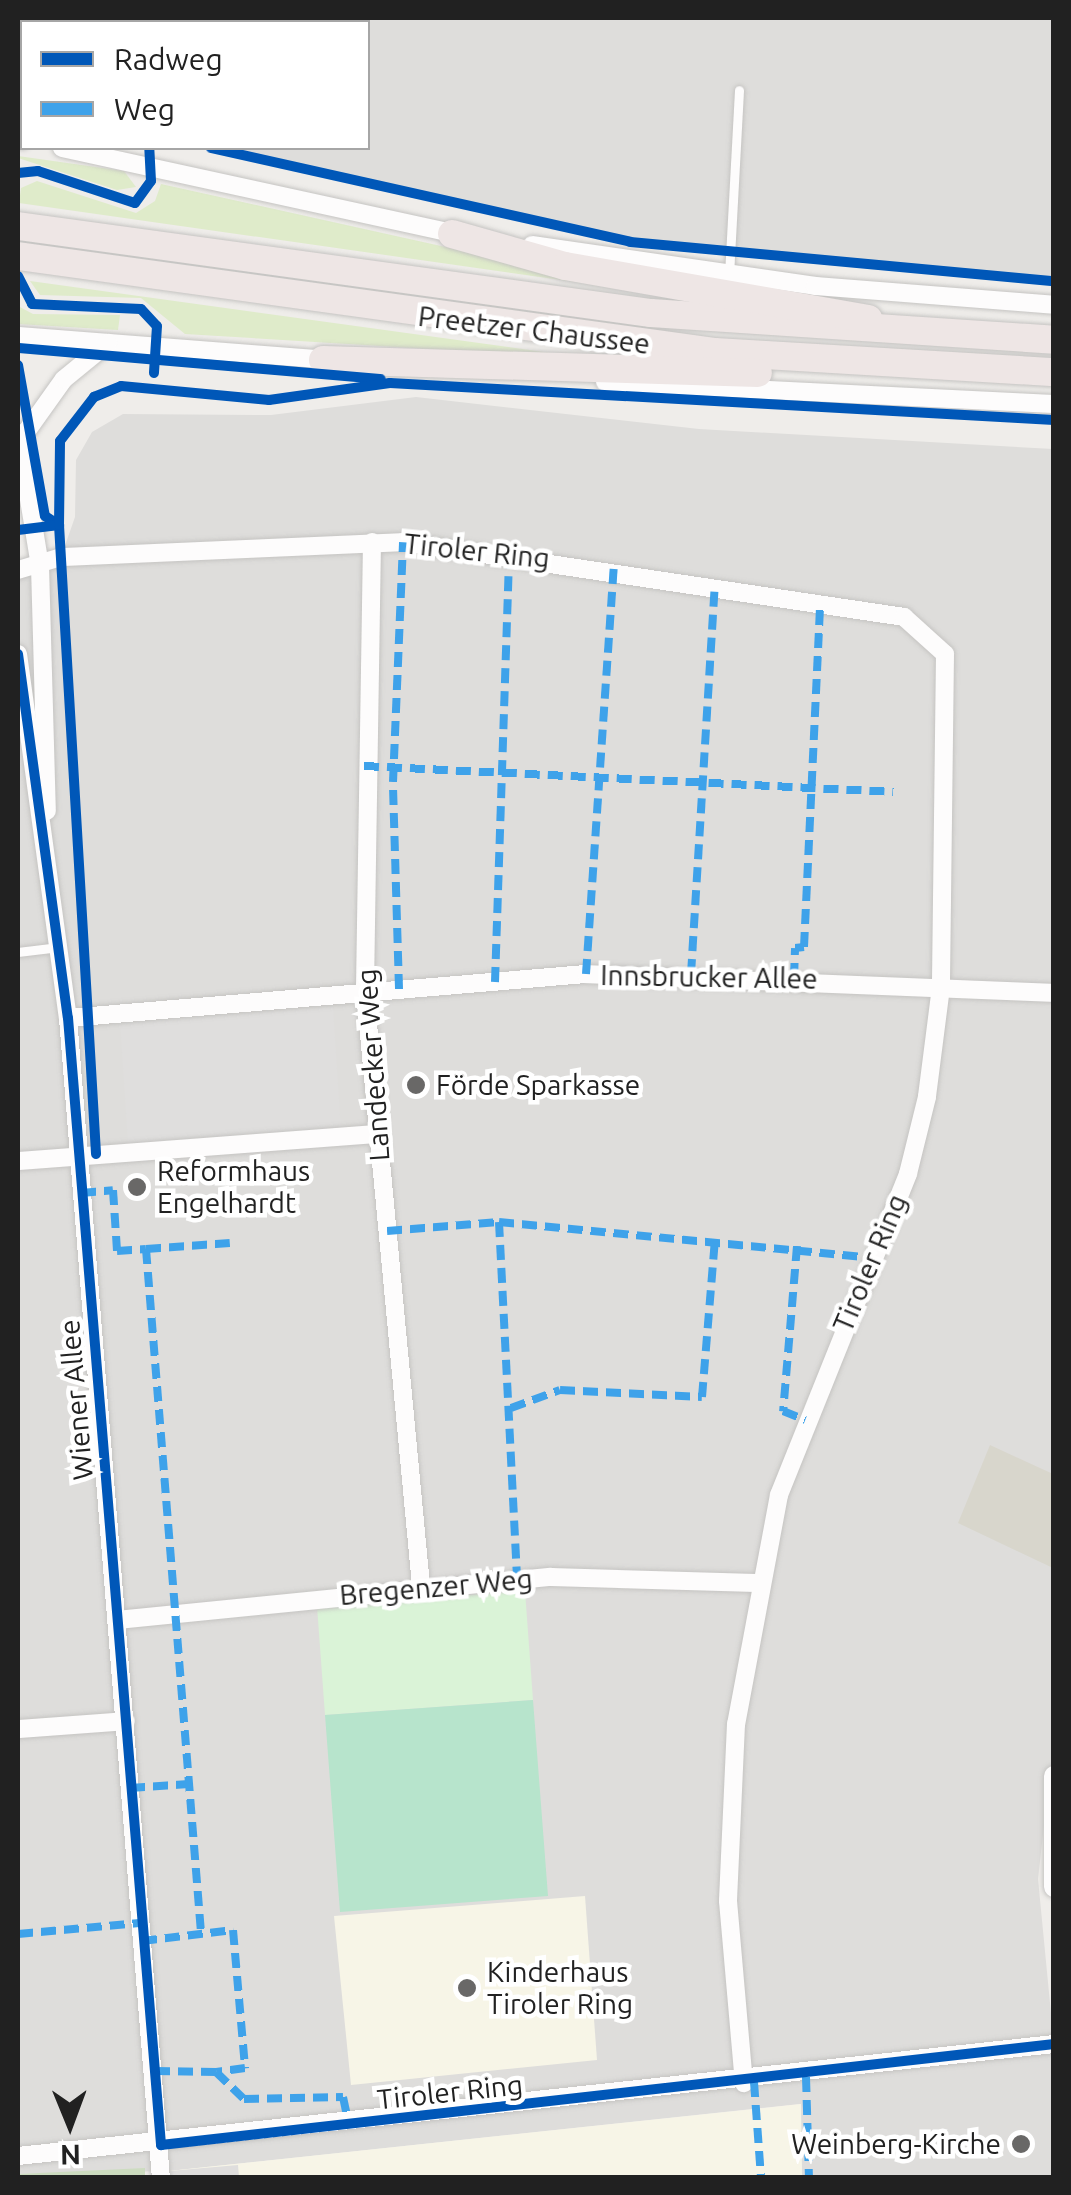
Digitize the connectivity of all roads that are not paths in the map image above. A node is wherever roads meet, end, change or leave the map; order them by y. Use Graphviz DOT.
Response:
graph roads {
  1 [pos="739,90"];
  2 [pos="71,150"];
  3 [pos="18,226"];
  4 [pos="452,234"];
  5 [pos="18,256"];
  6 [pos="730,274"];
  7 [pos="1054,305"];
  8 [pos="906,334"];
  9 [pos="18,336"];
  10 [pos="1054,340"];
  11 [pos="118,344"];
  12 [pos="324,360"];
  13 [pos="844,363"];
  14 [pos="1054,372"];
  15 [pos="1054,404"];
  16 [pos="18,438"];
  17 [pos="372,542"];
  18 [pos="40,566"];
  19 [pos="18,570"];
  20 [pos="18,654"];
  21 [pos="46,846"];
  22 [pos="59,948"];
  23 [pos="18,952"];
  24 [pos="940,987"];
  25 [pos="365,992"];
  26 [pos="1054,993"];
  27 [pos="68,1018"];
  28 [pos="377,1134"];
  29 [pos="77,1156"];
  30 [pos="18,1161"];
  31 [pos="756,1582"];
  32 [pos="422,1586"];
  33 [pos="118,1620"];
  34 [pos="126,1721"];
  35 [pos="18,1729"];
  36 [pos="1054,1776"];
  37 [pos="1054,1887"];
  38 [pos="1054,2044"];
  39 [pos="744,2083"];
  40 [pos="161,2144"];
  41 [pos="18,2156"];
  42 [pos="160,2178"];
  1 -- 6 [label="lane"];
  2 -- 4 [label="street"];
  3 -- 8 [label="highway, Preetzer Chaussee"];
  4 -- 6 [label="street"];
  4 -- 8 [label="highway"];
  5 -- 13 [label="highway, Preetzer Chaussee"];
  6 -- 7 [label="street"];
  8 -- 10 [label="highway, Preetzer Chaussee"];
  9 -- 11 [label="street, Preetzer Chaussee"];
  11 -- 12 [label="street, Preetzer Chaussee"];
  11 -- 16 [label="street"];
  12 -- 13 [label="highway"];
  12 -- 15 [label="street, Preetzer Chaussee"];
  13 -- 14 [label="highway, Preetzer Chaussee"];
  16 -- 18 [label="street, Wiener Allee"];
  17 -- 18 [label="street, Tiroler Ring"];
  17 -- 24 [label="street, Tiroler Ring"];
  17 -- 25 [label="street, Landecker Weg"];
  18 -- 19 [label="street, Tiroler Ring"];
  18 -- 21 [label="street, Wiener Allee"];
  20 -- 21 [label="street, Wiener Allee"];
  21 -- 22 [label="street, Wiener Allee"];
  22 -- 23 [label="lane"];
  22 -- 27 [label="street, Wiener Allee"];
  24 -- 25 [label="street, Innsbrucker Allee"];
  24 -- 26 [label="street, Innsbrucker Allee"];
  24 -- 31 [label="street, Tiroler Ring"];
  25 -- 27 [label="street, Innsbrucker Allee"];
  25 -- 28 [label="street, Landecker Weg"];
  27 -- 29 [label="street, Wiener Allee"];
  28 -- 29 [label="street"];
  28 -- 32 [label="street, Landecker Weg"];
  29 -- 30 [label="street"];
  29 -- 33 [label="street, Wiener Allee"];
  31 -- 32 [label="street, Bregenzer Weg"];
  31 -- 39 [label="street, Tiroler Ring"];
  32 -- 33 [label="street, Bregenzer Weg"];
  33 -- 34 [label="street, Wiener Allee"];
  34 -- 35 [label="street"];
  34 -- 40 [label="street, Wiener Allee"];
  36 -- 37 [label="street"];
  38 -- 39 [label="street"];
  39 -- 40 [label="street, Tiroler Ring"];
  40 -- 41 [label="street, Tiroler Ring"];
  40 -- 42 [label="street, Wiener Allee"];
}
